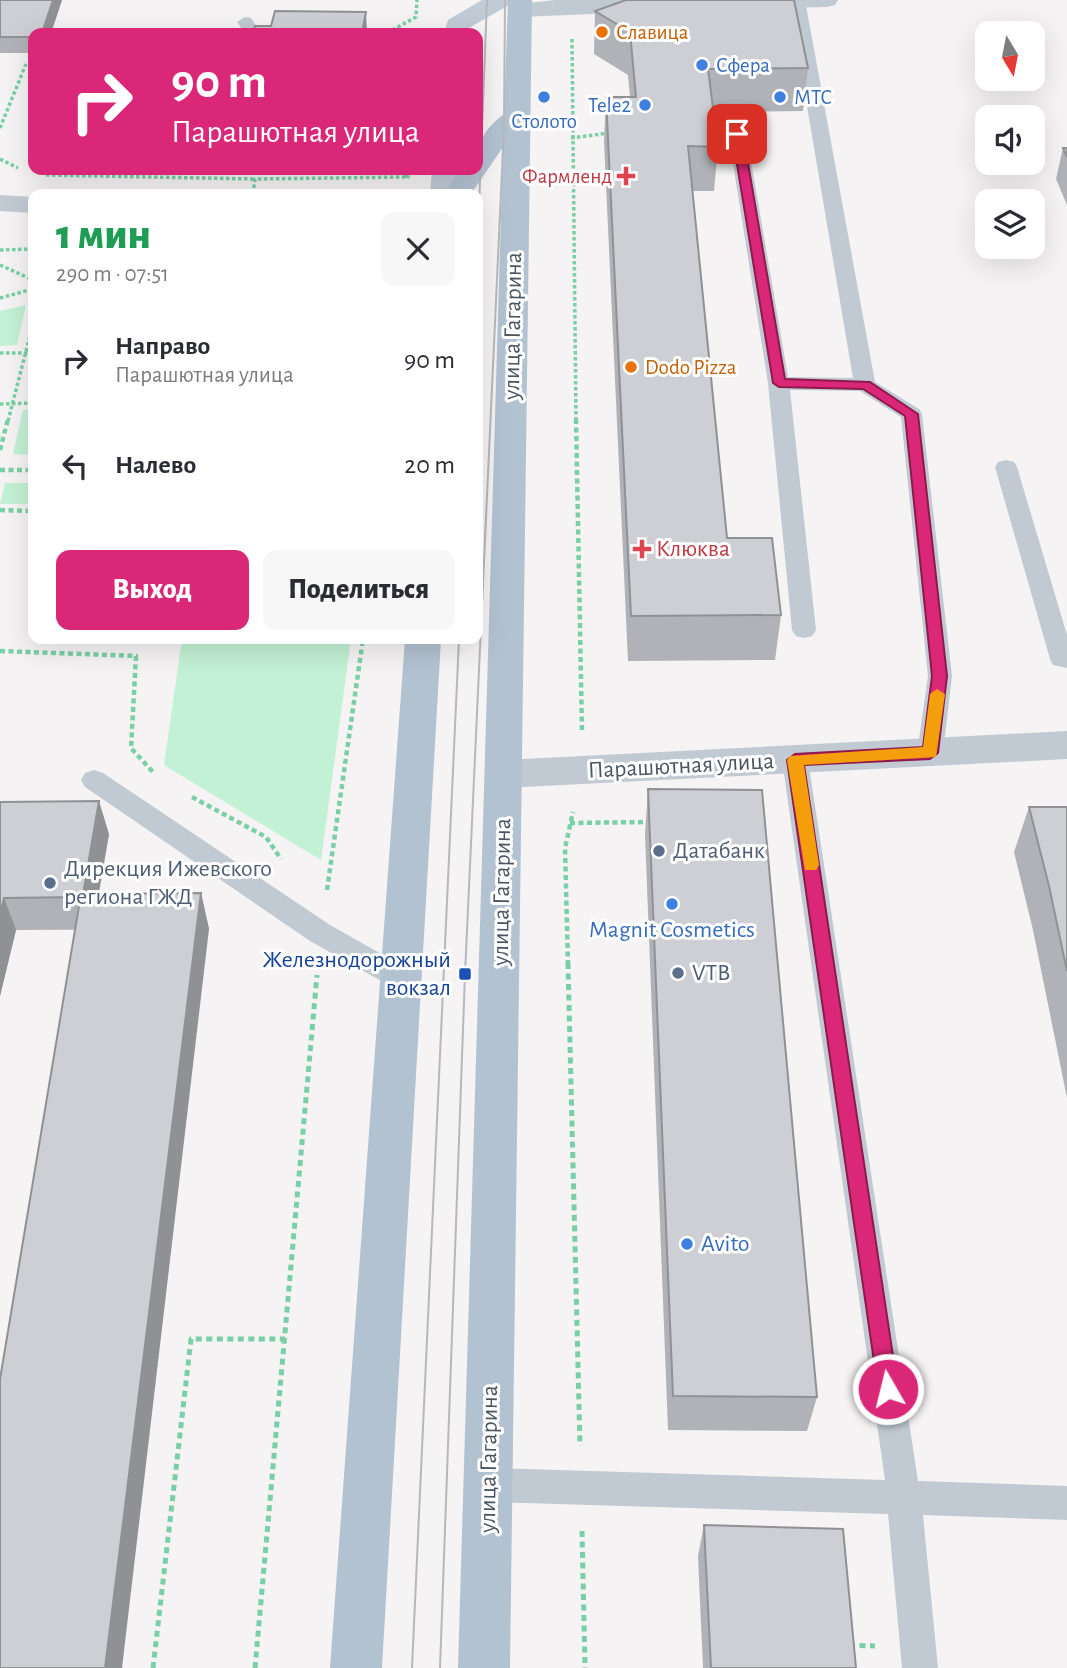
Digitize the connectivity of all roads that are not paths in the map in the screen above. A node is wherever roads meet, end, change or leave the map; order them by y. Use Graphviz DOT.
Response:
graph roads {
  1 [pos="797,0"];
  2 [pos="823,0"];
  3 [pos="718,2"];
  4 [pos="692,3"];
  5 [pos="513,4"];
  6 [pos="457,28"];
  7 [pos="517,117"];
  8 [pos="736,126"];
  9 [pos="483,157"];
  10 [pos="0,204"];
  11 [pos="28,205"];
  12 [pos="779,383"];
  13 [pos="866,385"];
  14 [pos="1006,467"];
  15 [pos="804,630"];
  16 [pos="423,644"];
  17 [pos="1067,659"];
  18 [pos="1067,746"];
  19 [pos="930,753"];
  20 [pos="795,760"];
  21 [pos="505,775"];
  22 [pos="94,780"];
  23 [pos="400,978"];
  24 [pos="488,1485"];
  25 [pos="904,1498"];
  26 [pos="1067,1503"];
  27 [pos="356,1668"];
  28 [pos="484,1668"];
  29 [pos="920,1668"];
  1 -- 2 [label="street"];
  1 -- 3 [label="street"];
  1 -- 13 [label="lane"];
  4 -- 5 [label="street"];
  5 -- 6 [label="street"];
  5 -- 7 [label="main road, улица Гагарина"];
  7 -- 9 [label="main road"];
  7 -- 21 [label="main road, улица Гагарина"];
  8 -- 12 [label="lane"];
  10 -- 11 [label="street"];
  12 -- 13 [label="lane"];
  12 -- 15 [label="lane"];
  13 -- 19 [label="lane"];
  14 -- 17 [label="lane"];
  16 -- 23 [label="main road"];
  18 -- 19 [label="street, Парашютная улица"];
  19 -- 20 [label="street, Парашютная улица"];
  20 -- 21 [label="street, Парашютная улица"];
  20 -- 25 [label="lane"];
  21 -- 24 [label="main road, улица Гагарина"];
  22 -- 23 [label="lane"];
  23 -- 27 [label="main road"];
  24 -- 25 [label="lane"];
  24 -- 28 [label="main road, улица Гагарина"];
  25 -- 26 [label="lane"];
  25 -- 29 [label="lane"];
}
